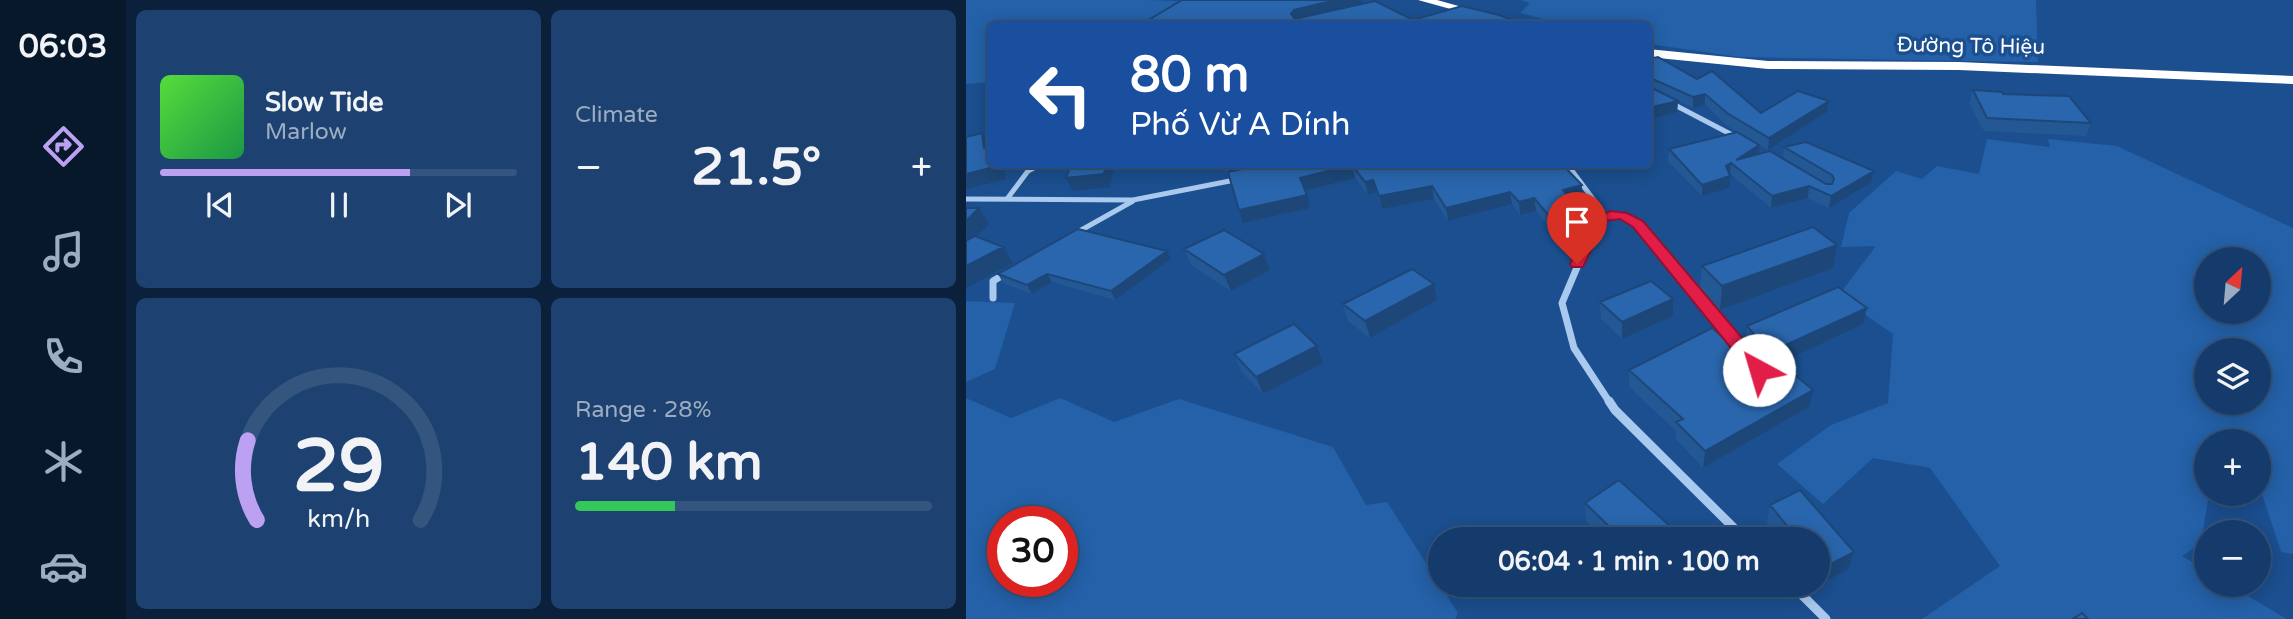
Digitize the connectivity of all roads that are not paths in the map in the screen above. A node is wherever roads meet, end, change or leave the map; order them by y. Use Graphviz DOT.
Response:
graph roads {
  1 [pos="1424,0"];
  2 [pos="1505,21"];
  3 [pos="1652,53"];
  4 [pos="2293,80"];
  5 [pos="1660,98"];
  6 [pos="1749,145"];
  7 [pos="1034,168"];
  8 [pos="1570,168"];
  9 [pos="1242,179"];
  10 [pos="966,199"];
  11 [pos="1007,199"];
  12 [pos="1133,200"];
  13 [pos="1599,218"];
  14 [pos="1063,241"];
  15 [pos="1016,268"];
  16 [pos="993,298"];
  17 [pos="1741,349"];
  18 [pos="1733,527"];
  19 [pos="1804,597"];
  20 [pos="1826,619"];
  1 -- 2 [label="highway"];
  3 -- 4 [label="highway, Đường Tô Hiệu"];
  5 -- 6 [label="street"];
  7 -- 11 [label="street"];
  8 -- 13 [label="street"];
  9 -- 12 [label="street"];
  10 -- 11 [label="street"];
  11 -- 12 [label="street"];
  12 -- 14 [label="street"];
  13 -- 17 [label="street"];
  13 -- 18 [label="street"];
  15 -- 16 [label="street"];
  19 -- 20 [label="street"];
}
